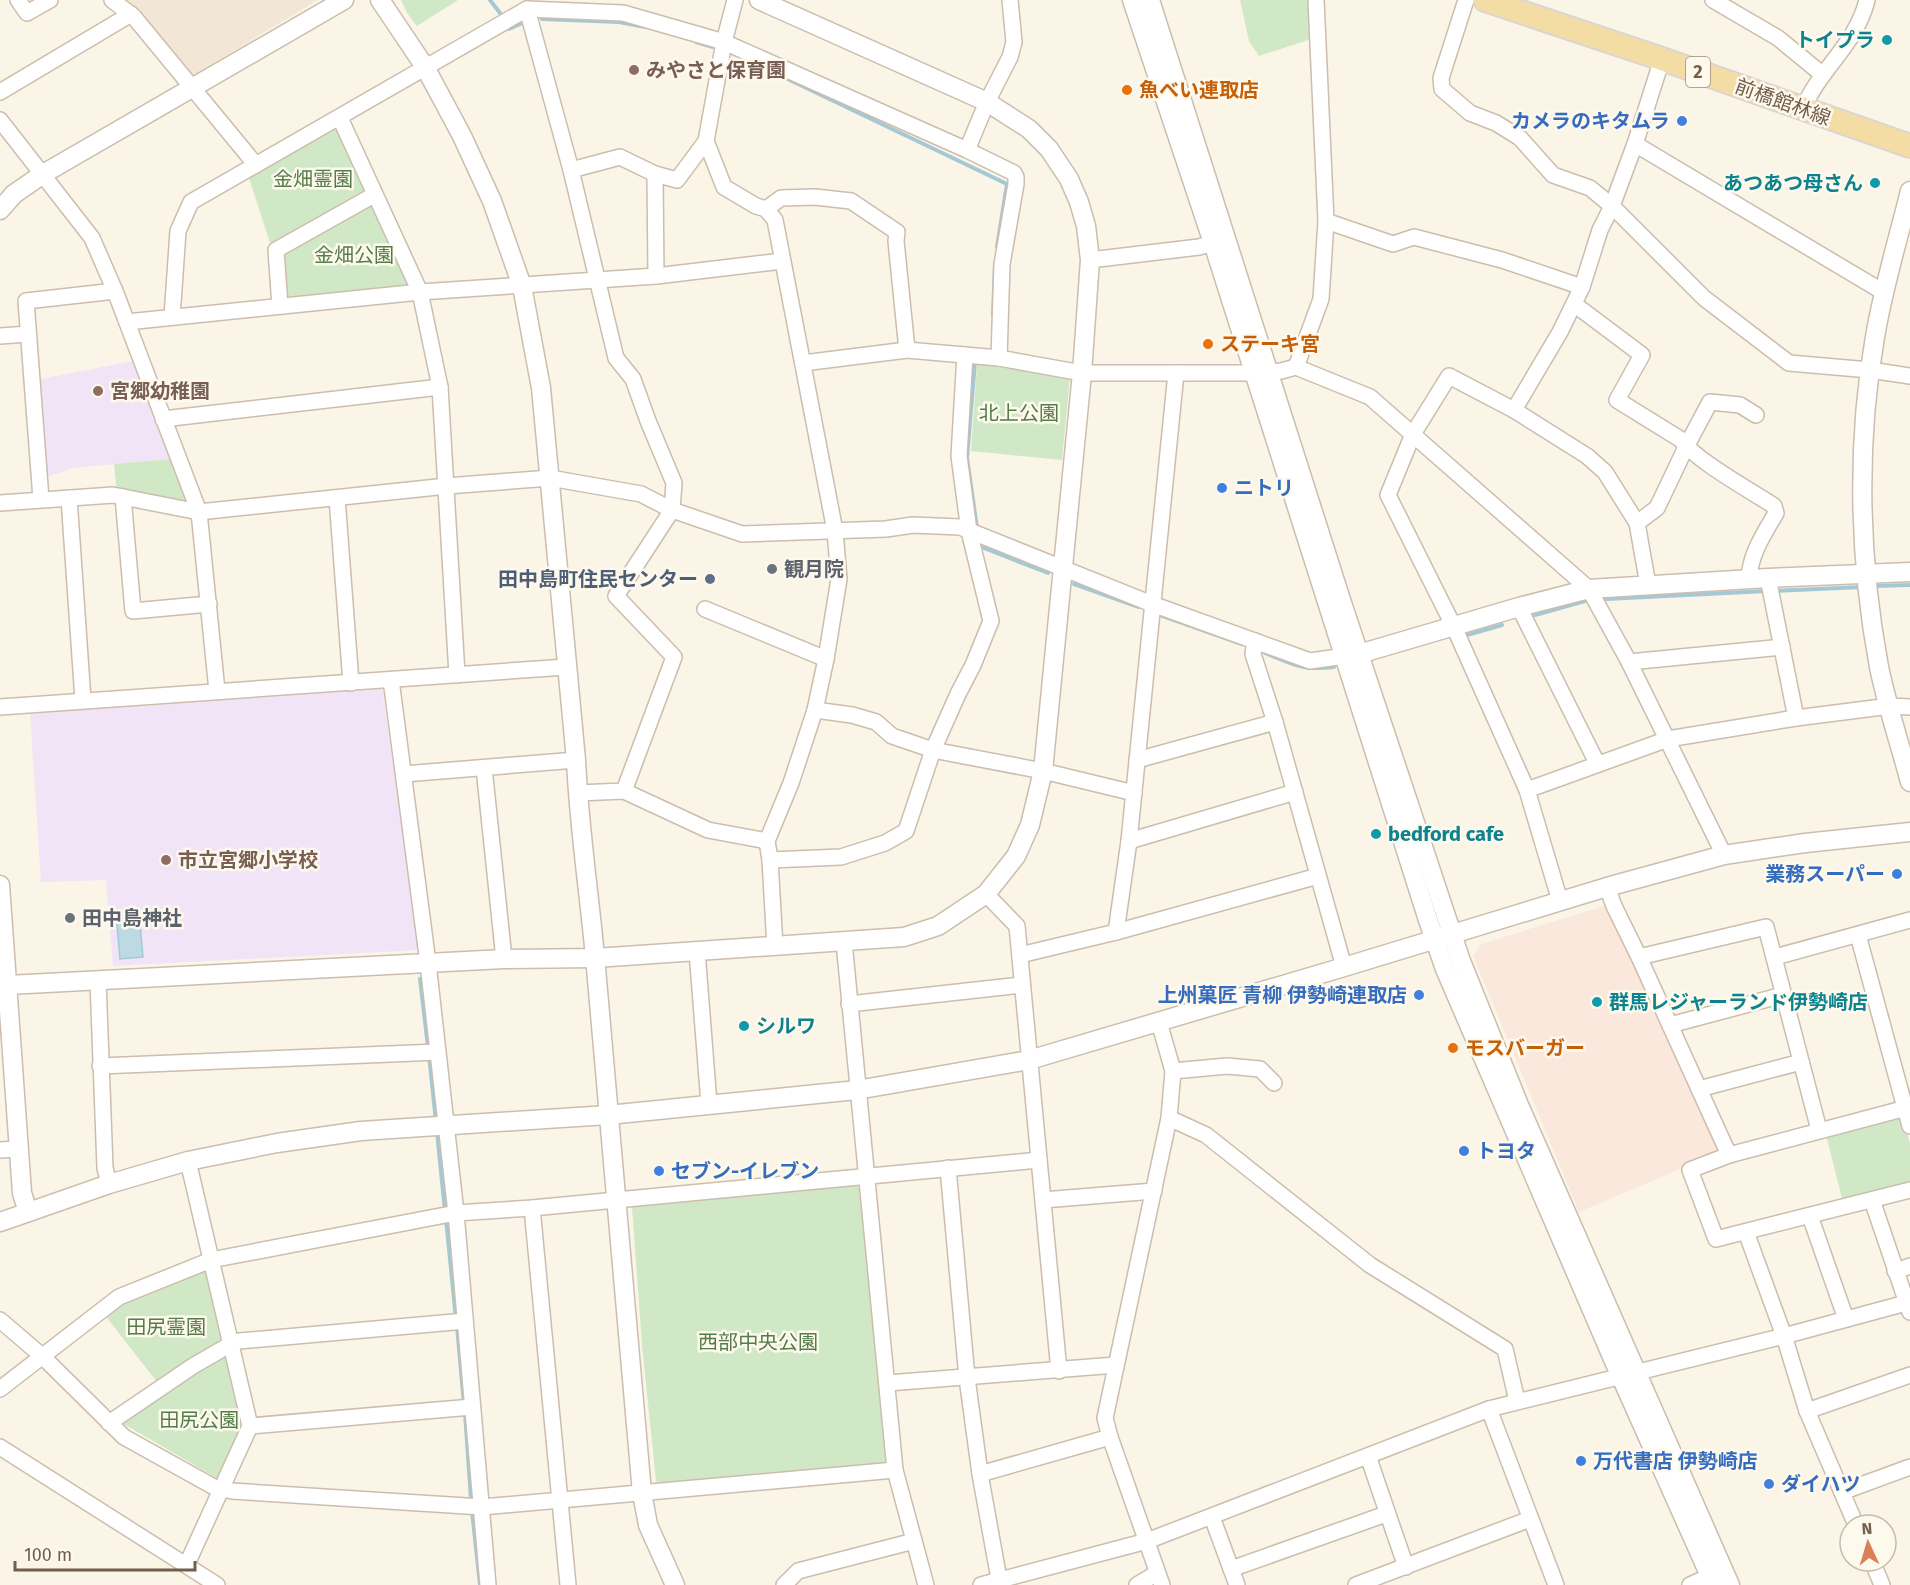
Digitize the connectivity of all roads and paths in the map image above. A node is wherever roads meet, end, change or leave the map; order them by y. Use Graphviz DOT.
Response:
graph roads {
  1 [pos="18,0"];
  2 [pos="50,0"];
  3 [pos="112,0"];
  4 [pos="344,0"];
  5 [pos="380,0"];
  6 [pos="735,0"];
  7 [pos="759,0"];
  8 [pos="1010,0"];
  9 [pos="1132,0"];
  10 [pos="1150,0"];
  11 [pos="1316,0"];
  12 [pos="1466,0"];
  13 [pos="1485,0"];
  14 [pos="1713,0"];
  15 [pos="1867,0"];
  16 [pos="527,9"];
  17 [pos="131,14"];
  18 [pos="724,42"];
  19 [pos="1662,58"];
  20 [pos="425,68"];
  21 [pos="1823,75"];
  22 [pos="192,87"];
  23 [pos="0,92"];
  24 [pos="987,102"];
  25 [pos="1803,109"];
  26 [pos="340,118"];
  27 [pos="0,120"];
  28 [pos="706,141"];
  29 [pos="1635,144"];
  30 [pos="1910,146"];
  31 [pos="968,150"];
  32 [pos="256,165"];
  33 [pos="571,170"];
  34 [pos="43,174"];
  35 [pos="655,174"];
  36 [pos="1910,191"];
  37 [pos="374,195"];
  38 [pos="1612,206"];
  39 [pos="766,209"];
  40 [pos="0,210"];
  41 [pos="1326,221"];
  42 [pos="1213,243"];
  43 [pos="1090,260"];
  44 [pos="782,261"];
  45 [pos="656,276"];
  46 [pos="599,282"];
  47 [pos="522,286"];
  48 [pos="1582,288"];
  49 [pos="116,291"];
  50 [pos="420,292"];
  51 [pos="1885,293"];
  52 [pos="1574,304"];
  53 [pos="280,306"];
  54 [pos="172,317"];
  55 [pos="127,322"];
  56 [pos="28,334"];
  57 [pos="0,336"];
  58 [pos="907,350"];
  59 [pos="965,356"];
  60 [pos="999,358"];
  61 [pos="803,363"];
  62 [pos="1296,367"];
  63 [pos="1870,370"];
  64 [pos="1082,373"];
  65 [pos="1176,373"];
  66 [pos="1262,373"];
  67 [pos="1910,376"];
  68 [pos="440,387"];
  69 [pos="1514,410"];
  70 [pos="1756,415"];
  71 [pos="163,419"];
  72 [pos="1413,434"];
  73 [pos="1686,447"];
  74 [pos="550,478"];
  75 [pos="447,486"];
  76 [pos="123,497"];
  77 [pos="69,498"];
  78 [pos="338,498"];
  79 [pos="41,499"];
  80 [pos="0,503"];
  81 [pos="672,510"];
  82 [pos="199,512"];
  83 [pos="1637,523"];
  84 [pos="835,531"];
  85 [pos="969,531"];
  86 [pos="1062,567"];
  87 [pos="1910,572"];
  88 [pos="1867,574"];
  89 [pos="1768,578"];
  90 [pos="1749,579"];
  91 [pos="1648,585"];
  92 [pos="1589,589"];
  93 [pos="209,604"];
  94 [pos="1152,604"];
  95 [pos="1519,607"];
  96 [pos="705,609"];
  97 [pos="1454,627"];
  98 [pos="1255,640"];
  99 [pos="1782,647"];
  100 [pos="1352,655"];
  101 [pos="826,659"];
  102 [pos="1629,662"];
  103 [pos="566,667"];
  104 [pos="457,675"];
  105 [pos="391,680"];
  106 [pos="351,682"];
  107 [pos="217,692"];
  108 [pos="83,700"];
  109 [pos="1890,706"];
  110 [pos="0,707"];
  111 [pos="1910,707"];
  112 [pos="815,710"];
  113 [pos="1796,718"];
  114 [pos="1275,722"];
  115 [pos="1668,738"];
  116 [pos="933,750"];
  117 [pos="576,759"];
  118 [pos="1137,760"];
  119 [pos="1597,763"];
  120 [pos="484,768"];
  121 [pos="1043,771"];
  122 [pos="404,774"];
  123 [pos="1910,782"];
  124 [pos="1527,790"];
  125 [pos="624,791"];
  126 [pos="1295,792"];
  127 [pos="1134,793"];
  128 [pos="578,794"];
  129 [pos="1910,832"];
  130 [pos="767,841"];
  131 [pos="1130,841"];
  132 [pos="1724,855"];
  133 [pos="770,860"];
  134 [pos="1318,876"];
  135 [pos="0,885"];
  136 [pos="1607,887"];
  137 [pos="986,894"];
  138 [pos="1560,901"];
  139 [pos="1910,920"];
  140 [pos="1116,932"];
  141 [pos="1858,934"];
  142 [pos="1443,937"];
  143 [pos="844,942"];
  144 [pos="774,947"];
  145 [pos="697,951"];
  146 [pos="1020,955"];
  147 [pos="1639,957"];
  148 [pos="1775,957"];
  149 [pos="595,958"];
  150 [pos="504,959"];
  151 [pos="428,963"];
  152 [pos="1344,967"];
  153 [pos="98,980"];
  154 [pos="4,985"];
  155 [pos="1021,985"];
  156 [pos="1783,995"];
  157 [pos="849,1004"];
  158 [pos="1159,1022"];
  159 [pos="1670,1025"];
  160 [pos="438,1052"];
  161 [pos="1029,1060"];
  162 [pos="1801,1062"];
  163 [pos="100,1066"];
  164 [pos="1173,1071"];
  165 [pos="1275,1083"];
  166 [pos="1699,1089"];
  167 [pos="857,1090"];
  168 [pos="709,1104"];
  169 [pos="1908,1107"];
  170 [pos="608,1114"];
  171 [pos="1169,1118"];
  172 [pos="446,1125"];
  173 [pos="1910,1126"];
  174 [pos="1819,1130"];
  175 [pos="9,1150"];
  176 [pos="1729,1155"];
  177 [pos="1039,1160"];
  178 [pos="189,1161"];
  179 [pos="948,1168"];
  180 [pos="865,1176"];
  181 [pos="109,1184"];
  182 [pos="1910,1190"];
  183 [pos="1154,1191"];
  184 [pos="614,1200"];
  185 [pos="1043,1200"];
  186 [pos="1872,1200"];
  187 [pos="532,1208"];
  188 [pos="28,1212"];
  189 [pos="456,1213"];
  190 [pos="1810,1216"];
  191 [pos="0,1222"];
  192 [pos="1746,1232"];
  193 [pos="211,1260"];
  194 [pos="1903,1269"];
  195 [pos="1908,1307"];
  196 [pos="1846,1319"];
  197 [pos="0,1320"];
  198 [pos="465,1321"];
  199 [pos="1784,1336"];
  200 [pos="231,1344"];
  201 [pos="42,1356"];
  202 [pos="1116,1365"];
  203 [pos="1059,1371"];
  204 [pos="1629,1374"];
  205 [pos="1910,1375"];
  206 [pos="967,1377"];
  207 [pos="888,1383"];
  208 [pos="0,1389"];
  209 [pos="1517,1401"];
  210 [pos="472,1407"];
  211 [pos="1489,1408"];
  212 [pos="1807,1411"];
  213 [pos="109,1423"];
  214 [pos="250,1426"];
  215 [pos="1110,1437"];
  216 [pos="0,1448"];
  217 [pos="1368,1456"];
  218 [pos="1910,1467"];
  219 [pos="895,1470"];
  220 [pos="980,1473"];
  221 [pos="221,1489"];
  222 [pos="1842,1492"];
  223 [pos="642,1493"];
  224 [pos="560,1501"];
  225 [pos="482,1507"];
  226 [pos="1851,1513"];
  227 [pos="1386,1514"];
  228 [pos="1212,1517"];
  229 [pos="1530,1519"];
  230 [pos="914,1541"];
  231 [pos="1148,1541"];
  232 [pos="187,1564"];
  233 [pos="1406,1567"];
  234 [pos="1231,1569"];
  235 [pos="999,1579"];
  236 [pos="1159,1579"];
  237 [pos="1712,1581"];
  238 [pos="217,1585"];
  239 [pos="488,1585"];
  240 [pos="568,1585"];
  241 [pos="675,1585"];
  242 [pos="784,1585"];
  243 [pos="926,1585"];
  244 [pos="981,1585"];
  245 [pos="1137,1585"];
  246 [pos="1237,1585"];
  247 [pos="1356,1585"];
  248 [pos="1556,1585"];
  249 [pos="1690,1585"];
  250 [pos="1730,1585"];
  1 -- 2 [label="street"];
  3 -- 17 [label="street"];
  4 -- 22 [label="street"];
  5 -- 20 [label="street"];
  6 -- 18 [label="street"];
  7 -- 24 [label="street"];
  8 -- 24 [label="street"];
  9 -- 42 [label="street"];
  10 -- 66 [label="street"];
  11 -- 41 [label="street"];
  12 -- 38 [label="street"];
  13 -- 19 [label="main road, 前橋館林線 / 2"];
  14 -- 21 [label="street"];
  15 -- 21 [label="street"];
  16 -- 18 [label="street"];
  16 -- 20 [label="street"];
  16 -- 33 [label="street"];
  17 -- 22 [label="street"];
  17 -- 23 [label="street"];
  18 -- 28 [label="street"];
  18 -- 31 [label="street"];
  19 -- 25 [label="main road, 前橋館林線 / 2"];
  19 -- 29 [label="street"];
  20 -- 26 [label="street"];
  20 -- 47 [label="street"];
  21 -- 25 [label="street"];
  22 -- 32 [label="street"];
  22 -- 34 [label="street"];
  24 -- 31 [label="street"];
  24 -- 43 [label="street"];
  25 -- 30 [label="main road, 前橋館林線 / 2"];
  26 -- 32 [label="street"];
  26 -- 37 [label="street"];
  27 -- 34 [label="street"];
  28 -- 35 [label="street"];
  28 -- 39 [label="street"];
  29 -- 38 [label="street"];
  29 -- 51 [label="street"];
  31 -- 60 [label="street"];
  32 -- 54 [label="street"];
  33 -- 35 [label="street"];
  33 -- 46 [label="street"];
  34 -- 40 [label="street"];
  34 -- 49 [label="street"];
  35 -- 45 [label="street"];
  36 -- 51 [label="street"];
  37 -- 50 [label="street"];
  37 -- 53 [label="street"];
  38 -- 48 [label="street"];
  38 -- 63 [label="street"];
  39 -- 44 [label="street"];
  39 -- 58 [label="street"];
  41 -- 48 [label="street"];
  41 -- 62 [label="street"];
  42 -- 43 [label="street"];
  42 -- 66 [label="street"];
  43 -- 64 [label="street"];
  44 -- 45 [label="street"];
  44 -- 61 [label="street"];
  45 -- 46 [label="street"];
  46 -- 47 [label="street"];
  46 -- 81 [label="street"];
  47 -- 50 [label="street"];
  47 -- 74 [label="street"];
  48 -- 52 [label="street"];
  49 -- 55 [label="street"];
  49 -- 56 [label="street"];
  50 -- 53 [label="street"];
  50 -- 68 [label="street"];
  51 -- 63 [label="street"];
  52 -- 69 [label="street"];
  52 -- 73 [label="street"];
  53 -- 54 [label="street"];
  54 -- 55 [label="street"];
  55 -- 71 [label="street"];
  56 -- 57 [label="street"];
  56 -- 79 [label="street"];
  58 -- 59 [label="street"];
  58 -- 61 [label="street"];
  59 -- 60 [label="street"];
  59 -- 85 [label="street"];
  60 -- 64 [label="street"];
  61 -- 84 [label="street"];
  62 -- 66 [label="street"];
  62 -- 72 [label="street"];
  63 -- 67 [label="street"];
  63 -- 88 [label="street"];
  64 -- 65 [label="street"];
  64 -- 86 [label="street"];
  65 -- 66 [label="street"];
  65 -- 94 [label="street"];
  66 -- 100 [label="street"];
  68 -- 71 [label="street"];
  68 -- 75 [label="street"];
  69 -- 72 [label="street"];
  69 -- 83 [label="street"];
  70 -- 73 [label="street"];
  71 -- 82 [label="street"];
  72 -- 92 [label="street"];
  72 -- 97 [label="street"];
  73 -- 83 [label="street"];
  73 -- 90 [label="street"];
  74 -- 75 [label="street"];
  74 -- 81 [label="street"];
  74 -- 103 [label="street"];
  75 -- 78 [label="street"];
  75 -- 104 [label="street"];
  76 -- 77 [label="street"];
  76 -- 82 [label="street"];
  76 -- 93 [label="street"];
  77 -- 79 [label="street"];
  77 -- 108 [label="street"];
  78 -- 82 [label="street"];
  78 -- 106 [label="street"];
  79 -- 80 [label="street"];
  81 -- 84 [label="street"];
  81 -- 125 [label="street"];
  82 -- 93 [label="street"];
  83 -- 91 [label="street"];
  84 -- 85 [label="street"];
  84 -- 101 [label="street"];
  85 -- 86 [label="street"];
  85 -- 116 [label="street"];
  86 -- 94 [label="street"];
  86 -- 121 [label="street"];
  87 -- 88 [label="street"];
  88 -- 89 [label="street"];
  88 -- 109 [label="street"];
  89 -- 90 [label="street"];
  89 -- 99 [label="street"];
  90 -- 91 [label="street"];
  91 -- 92 [label="street"];
  92 -- 95 [label="street"];
  92 -- 102 [label="street"];
  93 -- 107 [label="street"];
  94 -- 98 [label="street"];
  94 -- 118 [label="street"];
  95 -- 97 [label="street"];
  95 -- 119 [label="street"];
  96 -- 101 [label="street"];
  97 -- 100 [label="street"];
  97 -- 124 [label="street"];
  98 -- 100 [label="street"];
  98 -- 114 [label="street"];
  99 -- 102 [label="street"];
  99 -- 113 [label="street"];
  100 -- 142 [label="street"];
  101 -- 112 [label="street"];
  102 -- 115 [label="street"];
  103 -- 104 [label="street"];
  103 -- 117 [label="street"];
  104 -- 105 [label="street"];
  105 -- 106 [label="street"];
  105 -- 122 [label="street"];
  106 -- 107 [label="street"];
  107 -- 108 [label="street"];
  108 -- 110 [label="street"];
  109 -- 111 [label="street"];
  109 -- 113 [label="street"];
  109 -- 123 [label="street"];
  112 -- 116 [label="street"];
  112 -- 130 [label="street"];
  113 -- 115 [label="street"];
  114 -- 118 [label="street"];
  114 -- 126 [label="street"];
  115 -- 119 [label="street"];
  115 -- 132 [label="street"];
  116 -- 121 [label="street"];
  116 -- 133 [label="street"];
  117 -- 120 [label="street"];
  117 -- 128 [label="street"];
  118 -- 127 [label="street"];
  119 -- 124 [label="street"];
  120 -- 122 [label="street"];
  120 -- 150 [label="street"];
  121 -- 127 [label="street"];
  121 -- 137 [label="street"];
  122 -- 151 [label="street"];
  124 -- 138 [label="street"];
  125 -- 128 [label="street"];
  125 -- 130 [label="street"];
  126 -- 131 [label="street"];
  126 -- 134 [label="street"];
  127 -- 131 [label="street"];
  128 -- 149 [label="street"];
  129 -- 132 [label="street"];
  130 -- 133 [label="street"];
  131 -- 140 [label="street"];
  132 -- 136 [label="street"];
  133 -- 144 [label="street"];
  134 -- 140 [label="street"];
  134 -- 152 [label="street"];
  135 -- 154 [label="street"];
  136 -- 138 [label="street"];
  136 -- 147 [label="street"];
  137 -- 143 [label="street"];
  137 -- 146 [label="street"];
  138 -- 142 [label="street"];
  139 -- 141 [label="street"];
  140 -- 146 [label="street"];
  141 -- 148 [label="street"];
  141 -- 169 [label="street"];
  142 -- 152 [label="street"];
  142 -- 204 [label="street"];
  143 -- 144 [label="street"];
  143 -- 157 [label="street"];
  144 -- 145 [label="street"];
  145 -- 149 [label="street"];
  145 -- 168 [label="street"];
  146 -- 155 [label="street"];
  147 -- 148 [label="street"];
  147 -- 159 [label="street"];
  148 -- 156 [label="street"];
  149 -- 150 [label="street"];
  149 -- 170 [label="street"];
  150 -- 151 [label="street"];
  151 -- 153 [label="street"];
  151 -- 160 [label="street"];
  152 -- 158 [label="street"];
  153 -- 154 [label="street"];
  153 -- 163 [label="street"];
  154 -- 175 [label="street"];
  155 -- 157 [label="street"];
  155 -- 161 [label="street"];
  156 -- 159 [label="street"];
  156 -- 162 [label="street"];
  157 -- 167 [label="street"];
  158 -- 161 [label="street"];
  158 -- 164 [label="street"];
  159 -- 166 [label="street"];
  160 -- 163 [label="street"];
  160 -- 172 [label="street"];
  161 -- 167 [label="street"];
  161 -- 177 [label="street"];
  162 -- 166 [label="street"];
  162 -- 174 [label="street"];
  163 -- 181 [label="street"];
  164 -- 165 [label="street"];
  164 -- 171 [label="street"];
  166 -- 176 [label="street"];
  167 -- 168 [label="street"];
  167 -- 180 [label="street"];
  168 -- 170 [label="street"];
  169 -- 173 [label="street"];
  169 -- 174 [label="street"];
  170 -- 172 [label="street"];
  170 -- 184 [label="street"];
  171 -- 183 [label="street"];
  171 -- 209 [label="street"];
  172 -- 178 [label="street"];
  172 -- 189 [label="street"];
  174 -- 176 [label="street"];
  175 -- 188 [label="street"];
  176 -- 192 [label="street"];
  177 -- 179 [label="street"];
  177 -- 185 [label="street"];
  178 -- 181 [label="street"];
  178 -- 193 [label="street"];
  179 -- 180 [label="street"];
  179 -- 206 [label="street"];
  180 -- 184 [label="street"];
  180 -- 207 [label="street"];
  181 -- 188 [label="street"];
  182 -- 186 [label="street"];
  183 -- 185 [label="street"];
  183 -- 202 [label="street"];
  184 -- 187 [label="street"];
  184 -- 223 [label="street"];
  185 -- 203 [label="street"];
  186 -- 190 [label="street"];
  186 -- 194 [label="street"];
  187 -- 189 [label="street"];
  187 -- 224 [label="street"];
  188 -- 191 [label="street"];
  189 -- 193 [label="street"];
  189 -- 198 [label="street"];
  190 -- 192 [label="street"];
  190 -- 196 [label="street"];
  192 -- 199 [label="street"];
  193 -- 200 [label="street"];
  193 -- 201 [label="street"];
  194 -- 195 [label="street"];
  195 -- 196 [label="street"];
  196 -- 199 [label="street"];
  197 -- 201 [label="street"];
  198 -- 200 [label="street"];
  198 -- 210 [label="street"];
  199 -- 204 [label="street"];
  199 -- 212 [label="street"];
  200 -- 213 [label="street"];
  200 -- 214 [label="street"];
  201 -- 208 [label="street"];
  201 -- 213 [label="street"];
  202 -- 203 [label="street"];
  202 -- 215 [label="street"];
  203 -- 206 [label="street"];
  204 -- 209 [label="street"];
  204 -- 237 [label="street"];
  204 -- 250 [label="street"];
  205 -- 212 [label="street"];
  206 -- 207 [label="street"];
  206 -- 220 [label="street"];
  207 -- 219 [label="street"];
  209 -- 211 [label="street"];
  210 -- 214 [label="street"];
  210 -- 225 [label="street"];
  211 -- 217 [label="street"];
  211 -- 229 [label="street"];
  212 -- 222 [label="street"];
  213 -- 221 [label="street"];
  214 -- 221 [label="street"];
  215 -- 220 [label="street"];
  215 -- 231 [label="street"];
  216 -- 232 [label="street"];
  217 -- 227 [label="street"];
  217 -- 228 [label="street"];
  218 -- 222 [label="street"];
  219 -- 223 [label="street"];
  219 -- 230 [label="street"];
  220 -- 235 [label="street"];
  221 -- 225 [label="street"];
  221 -- 232 [label="street"];
  222 -- 226 [label="street"];
  223 -- 224 [label="street"];
  223 -- 241 [label="street"];
  224 -- 225 [label="street"];
  224 -- 240 [label="street"];
  225 -- 239 [label="street"];
  227 -- 233 [label="street"];
  227 -- 234 [label="street"];
  228 -- 231 [label="street"];
  228 -- 234 [label="street"];
  229 -- 233 [label="street"];
  229 -- 248 [label="street"];
  230 -- 242 [label="street"];
  230 -- 243 [label="street"];
  231 -- 235 [label="street"];
  231 -- 236 [label="street"];
  232 -- 238 [label="street"];
  233 -- 247 [label="street"];
  234 -- 246 [label="street"];
  235 -- 244 [label="street"];
  236 -- 245 [label="street"];
  237 -- 249 [label="street"];
}
